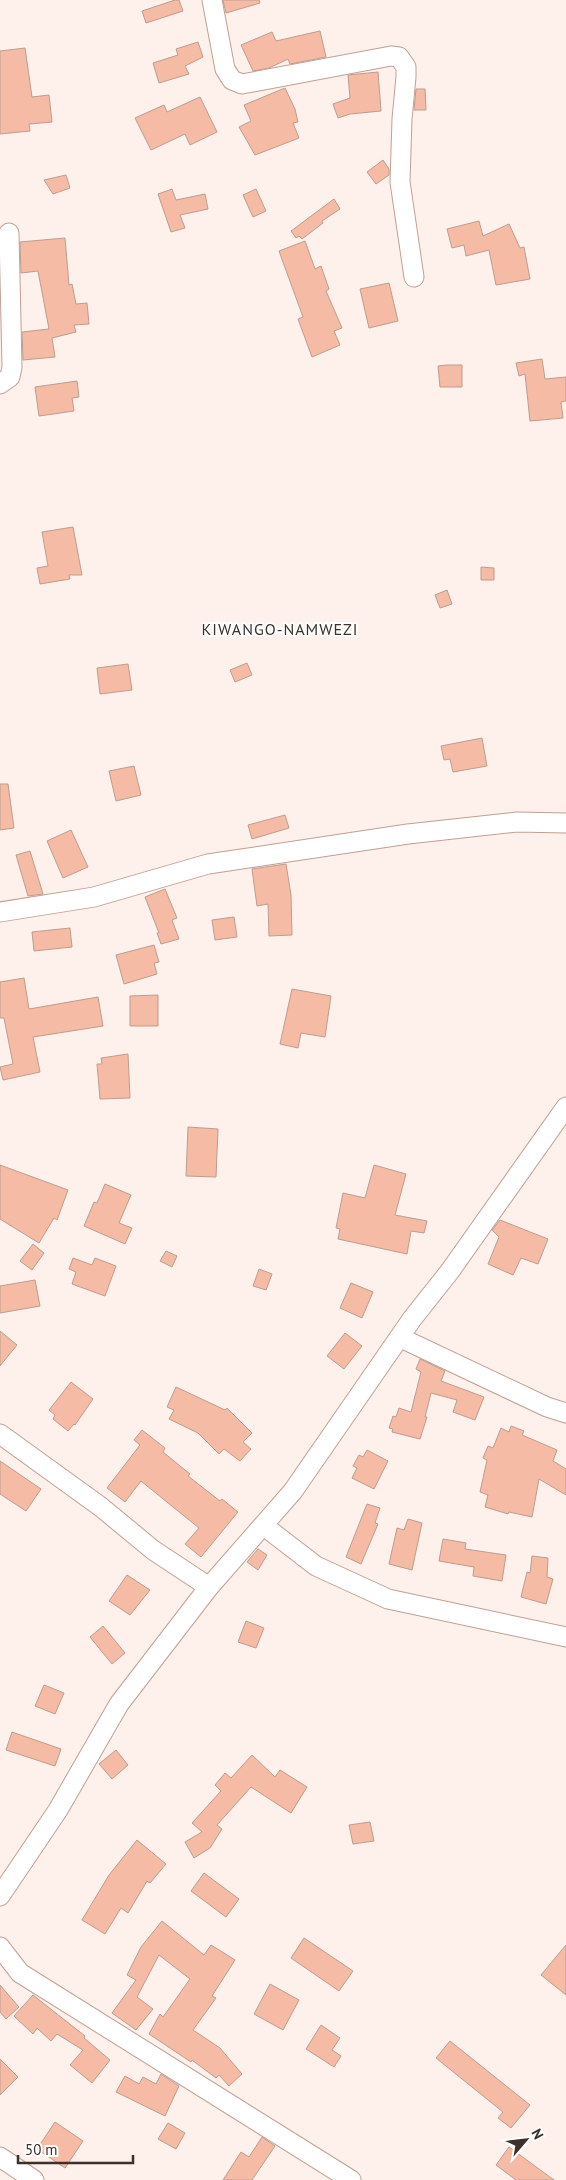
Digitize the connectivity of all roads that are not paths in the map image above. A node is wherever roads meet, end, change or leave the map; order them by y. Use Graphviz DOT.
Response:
graph roads {
  1 [pos="212,0"];
  2 [pos="9,233"];
  3 [pos="414,277"];
  4 [pos="0,384"];
  5 [pos="566,823"];
  6 [pos="0,912"];
  7 [pos="565,1111"];
  8 [pos="401,1338"];
  9 [pos="566,1413"];
  10 [pos="0,1434"];
  11 [pos="264,1526"];
  12 [pos="209,1587"];
  13 [pos="566,1637"];
  14 [pos="4,1885"];
  15 [pos="0,1947"];
  16 [pos="0,2157"];
  17 [pos="34,2180"];
  18 [pos="351,2180"];
  1 -- 3 [label="street"];
  2 -- 4 [label="street"];
  5 -- 6 [label="street"];
  7 -- 8 [label="street"];
  8 -- 9 [label="street"];
  8 -- 11 [label="street"];
  10 -- 12 [label="street"];
  11 -- 12 [label="street"];
  11 -- 13 [label="street"];
  12 -- 14 [label="street"];
  15 -- 18 [label="street"];
  16 -- 17 [label="street"];
}
